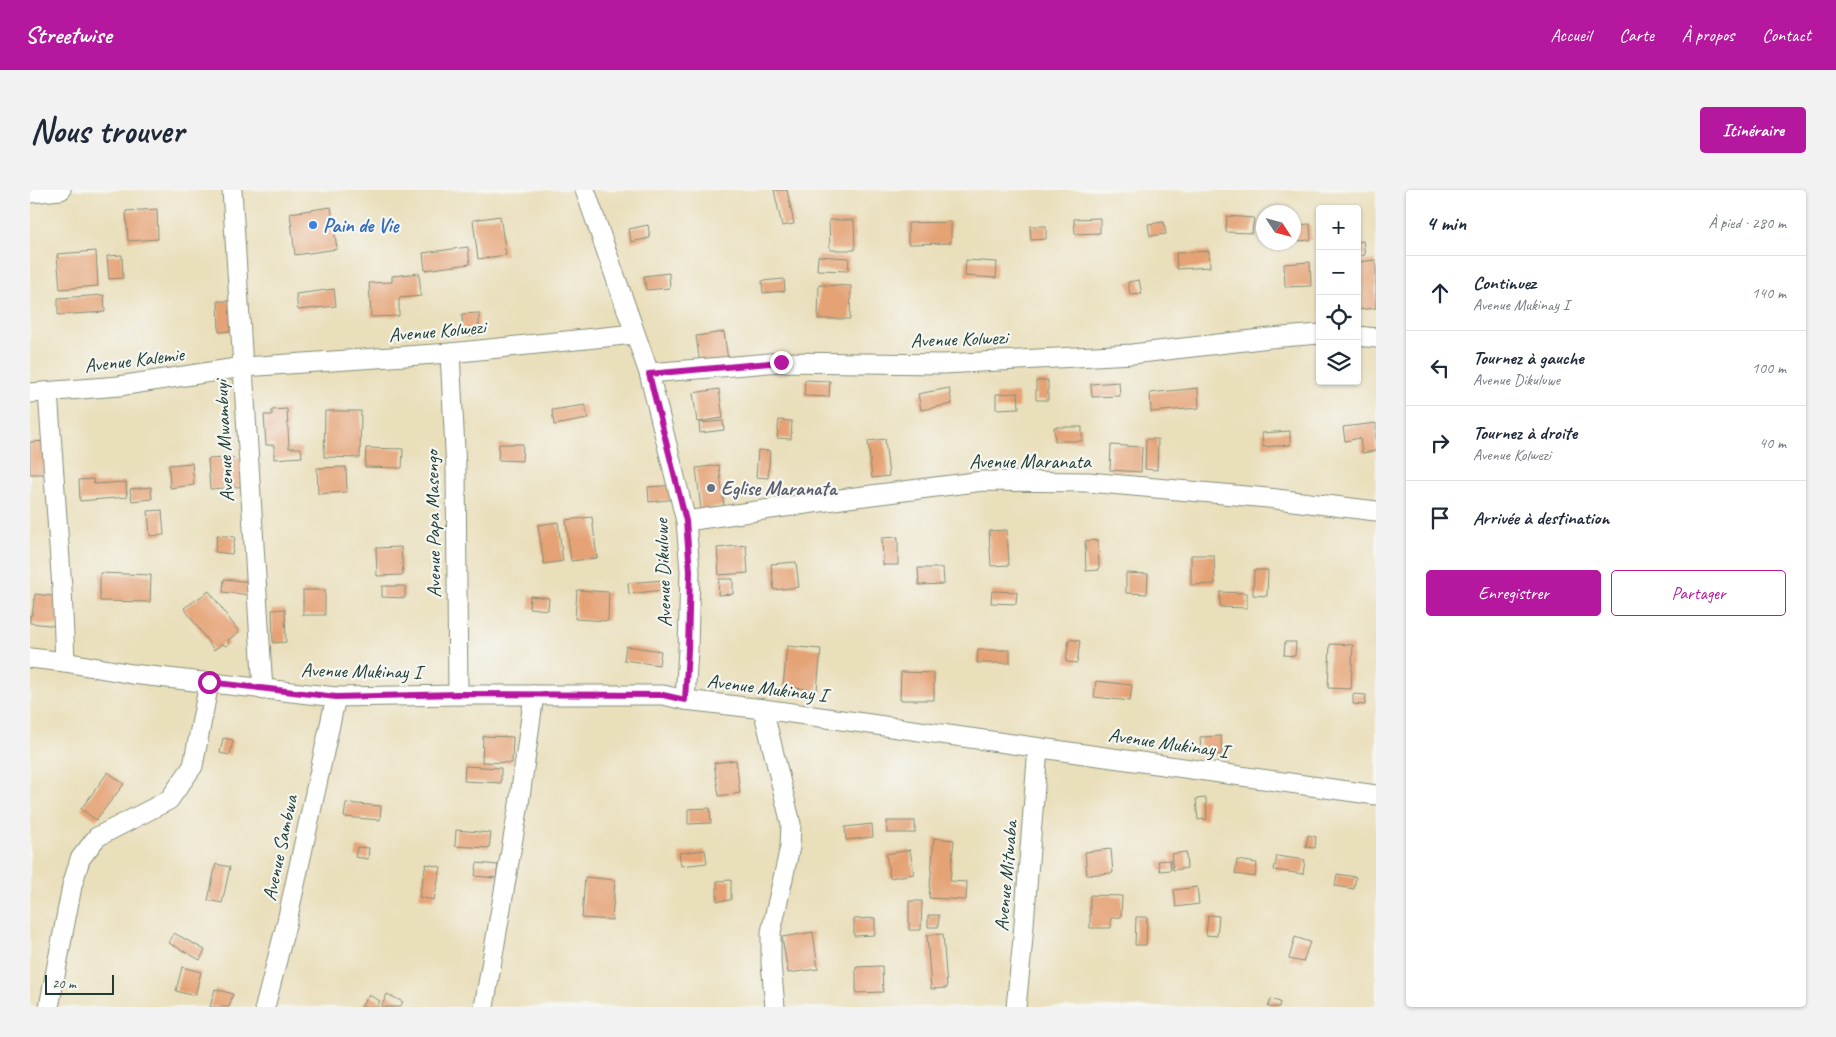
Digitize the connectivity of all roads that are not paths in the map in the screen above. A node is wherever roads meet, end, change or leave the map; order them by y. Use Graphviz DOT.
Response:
graph roads {
  1 [pos="61,190"];
  2 [pos="232,190"];
  3 [pos="585,190"];
  4 [pos="30,193"];
  5 [pos="634,334"];
  6 [pos="1316,334"];
  7 [pos="1361,336"];
  8 [pos="1376,338"];
  9 [pos="450,353"];
  10 [pos="242,367"];
  11 [pos="649,374"];
  12 [pos="39,393"];
  13 [pos="1376,511"];
  14 [pos="686,521"];
  15 [pos="30,658"];
  16 [pos="65,662"];
  17 [pos="209,682"];
  18 [pos="263,690"];
  19 [pos="458,694"];
  20 [pos="534,695"];
  21 [pos="336,697"];
  22 [pos="685,700"];
  23 [pos="763,709"];
  24 [pos="1038,748"];
  25 [pos="1376,795"];
  26 [pos="49,1007"];
  27 [pos="264,1007"];
  28 [pos="484,1007"];
  29 [pos="775,1007"];
  30 [pos="1016,1007"];
  1 -- 4 [label="street"];
  2 -- 10 [label="street, Avenue Mwambuyi"];
  3 -- 5 [label="street, Avenue Dikuluwe"];
  5 -- 9 [label="street, Avenue Kolwezi"];
  5 -- 11 [label="street, Avenue Dikuluwe"];
  6 -- 11 [label="street, Avenue Kolwezi"];
  7 -- 8 [label="street"];
  9 -- 10 [label="street, Avenue Kolwezi"];
  9 -- 19 [label="street, Avenue Papa Masengo"];
  10 -- 12 [label="street, Avenue Kalemie"];
  10 -- 18 [label="street, Avenue Mwambuyi"];
  11 -- 14 [label="street, Avenue Dikuluwe"];
  12 -- 16 [label="street"];
  13 -- 14 [label="street, Avenue Maranata"];
  14 -- 22 [label="street, Avenue Dikuluwe"];
  15 -- 16 [label="street, Avenue Mukinay I"];
  16 -- 17 [label="street, Avenue Mukinay I"];
  17 -- 18 [label="street, Avenue Mukinay I"];
  17 -- 26 [label="street"];
  18 -- 21 [label="street, Avenue Mukinay I"];
  19 -- 20 [label="street, Avenue Mukinay I"];
  19 -- 21 [label="street, Avenue Mukinay I"];
  20 -- 22 [label="street, Avenue Mukinay I"];
  20 -- 28 [label="street"];
  21 -- 27 [label="street, Avenue Sambwa"];
  22 -- 23 [label="street, Avenue Mukinay I"];
  23 -- 24 [label="street, Avenue Mukinay I"];
  23 -- 29 [label="street"];
  24 -- 25 [label="street, Avenue Mukinay I"];
  24 -- 30 [label="street, Avenue Mitwaba"];
}
